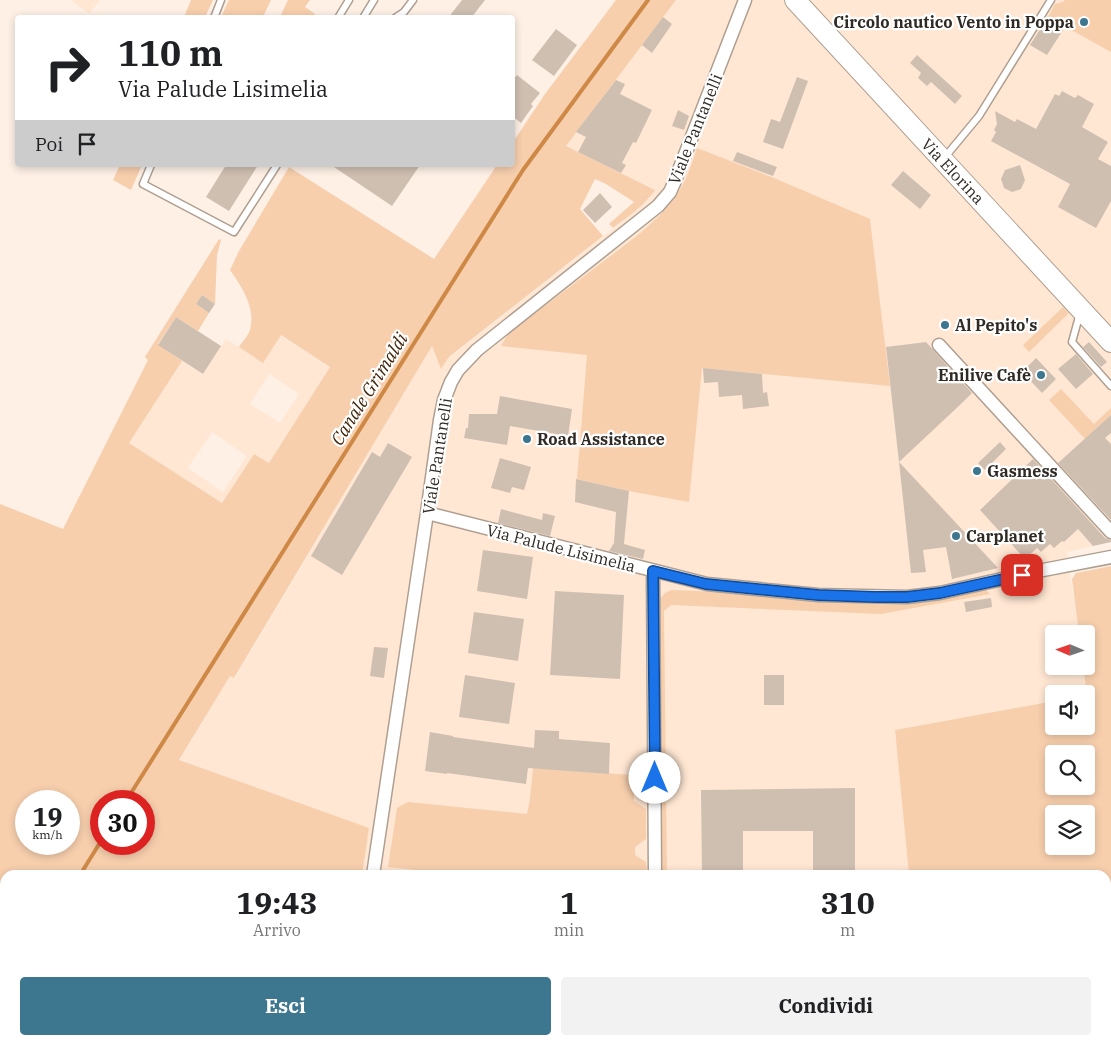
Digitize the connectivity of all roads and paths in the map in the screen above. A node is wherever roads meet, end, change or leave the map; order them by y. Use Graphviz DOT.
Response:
graph roads {
  1 [pos="221,0"];
  2 [pos="349,0"];
  3 [pos="374,0"];
  4 [pos="413,0"];
  5 [pos="745,0"];
  6 [pos="795,0"];
  7 [pos="1051,0"];
  8 [pos="215,15"];
  9 [pos="340,15"];
  10 [pos="365,15"];
  11 [pos="400,15"];
  12 [pos="942,159"];
  13 [pos="150,167"];
  14 [pos="275,167"];
  15 [pos="1080,309"];
  16 [pos="1111,342"];
  17 [pos="939,345"];
  18 [pos="1111,386"];
  19 [pos="427,514"];
  20 [pos="1111,532"];
  21 [pos="1111,557"];
  22 [pos="653,571"];
  23 [pos="374,870"];
  24 [pos="656,870"];
  1 -- 8 [label="lane"];
  2 -- 9 [label="lane"];
  3 -- 10 [label="lane"];
  4 -- 11 [label="lane"];
  5 -- 19 [label="street, Viale Pantanelli"];
  6 -- 12 [label="main road, Via Elorina"];
  7 -- 12 [label="lane"];
  12 -- 15 [label="main road, Via Elorina"];
  13 -- 14 [label="lane"];
  15 -- 16 [label="main road, Via Elorina"];
  15 -- 18 [label="lane"];
  17 -- 20 [label="street"];
  19 -- 22 [label="street, Via Palude Lisimelia"];
  19 -- 23 [label="street, Viale Pantanelli"];
  21 -- 22 [label="street, Via Palude Lisimelia"];
  22 -- 24 [label="street"];
}
